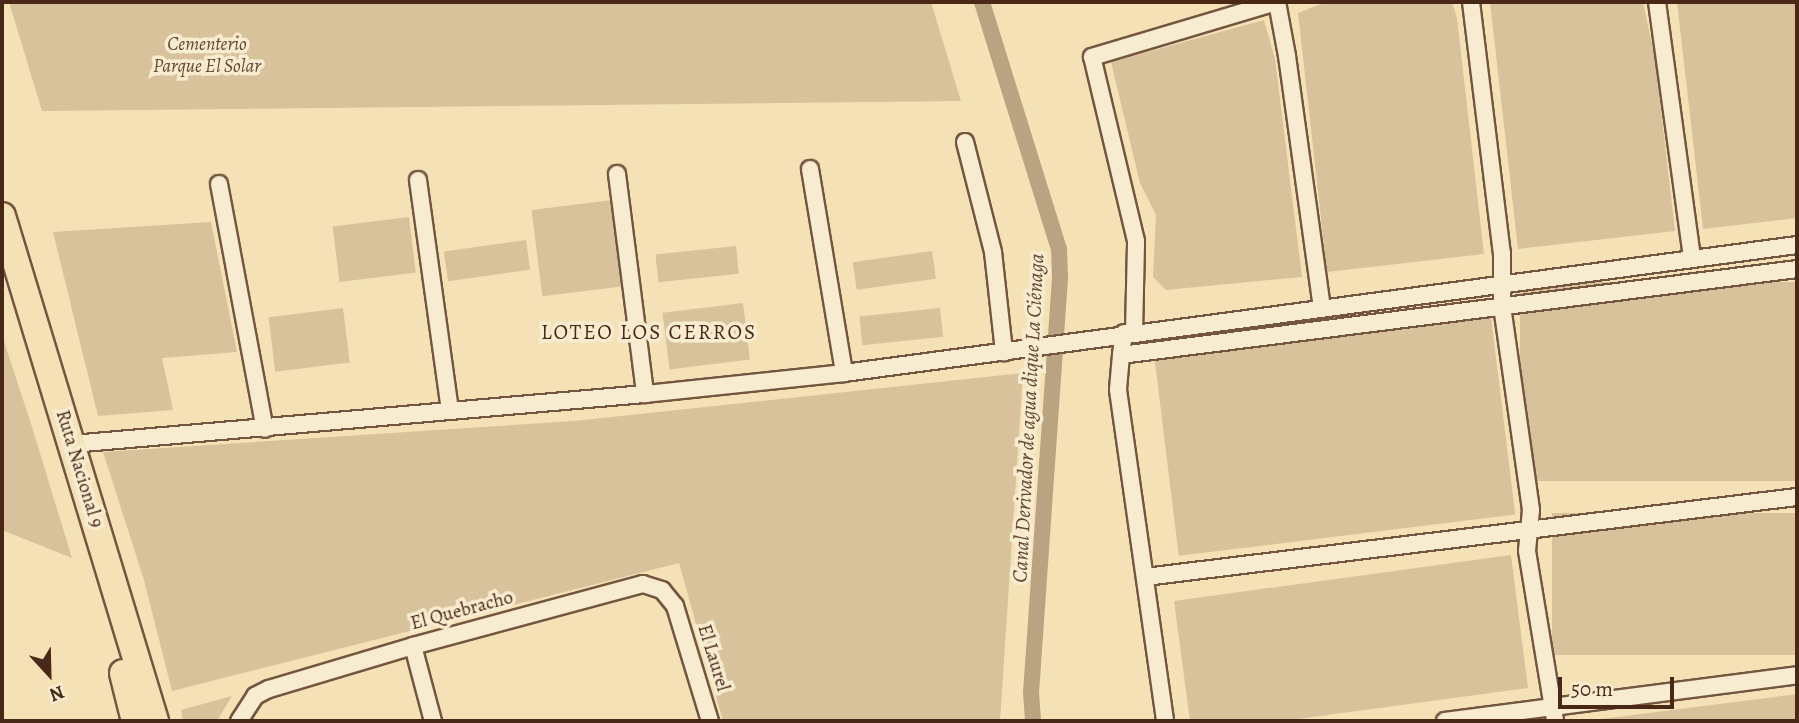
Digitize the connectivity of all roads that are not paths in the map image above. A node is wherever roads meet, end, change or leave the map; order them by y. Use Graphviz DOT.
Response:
graph roads {
  1 [pos="1276,2"];
  2 [pos="1471,2"];
  3 [pos="1657,2"];
  4 [pos="965,142"];
  5 [pos="810,169"];
  6 [pos="617,174"];
  7 [pos="418,180"];
  8 [pos="219,184"];
  9 [pos="2,216"];
  10 [pos="1797,245"];
  11 [pos="1692,259"];
  12 [pos="1797,269"];
  13 [pos="2,276"];
  14 [pos="1502,284"];
  15 [pos="1502,306"];
  16 [pos="1322,308"];
  17 [pos="1129,333"];
  18 [pos="1004,352"];
  19 [pos="1121,355"];
  20 [pos="844,373"];
  21 [pos="645,394"];
  22 [pos="450,411"];
  23 [pos="265,429"];
  24 [pos="72,444"];
  25 [pos="1797,497"];
  26 [pos="1530,531"];
  27 [pos="1145,577"];
  28 [pos="675,606"];
  29 [pos="413,646"];
  30 [pos="1797,675"];
  31 [pos="1554,714"];
  32 [pos="135,721"];
  33 [pos="156,721"];
  34 [pos="239,721"];
  35 [pos="433,721"];
  36 [pos="710,721"];
  37 [pos="1165,721"];
  38 [pos="1445,721"];
  1 -- 16 [label="street"];
  1 -- 17 [label="street"];
  2 -- 14 [label="street"];
  3 -- 11 [label="street"];
  4 -- 18 [label="street"];
  5 -- 20 [label="street"];
  6 -- 21 [label="street"];
  7 -- 22 [label="street"];
  8 -- 23 [label="street"];
  9 -- 24 [label="main road, Ruta Nacional 9"];
  10 -- 11 [label="street"];
  11 -- 14 [label="street"];
  12 -- 15 [label="street"];
  13 -- 32 [label="main road, Ruta Nacional 9"];
  14 -- 15 [label="street"];
  14 -- 16 [label="street"];
  15 -- 19 [label="street"];
  15 -- 26 [label="street"];
  16 -- 17 [label="street"];
  17 -- 18 [label="street"];
  17 -- 19 [label="street"];
  18 -- 20 [label="street"];
  19 -- 27 [label="street"];
  20 -- 21 [label="street"];
  21 -- 22 [label="street"];
  22 -- 23 [label="street"];
  23 -- 24 [label="street"];
  24 -- 33 [label="main road, Ruta Nacional 9"];
  25 -- 26 [label="street"];
  26 -- 27 [label="street"];
  26 -- 31 [label="street"];
  27 -- 37 [label="street"];
  28 -- 29 [label="street, El Quebracho"];
  28 -- 36 [label="street, El Laurel"];
  29 -- 34 [label="street, El Quebracho"];
  29 -- 35 [label="street"];
  30 -- 31 [label="street"];
  31 -- 38 [label="street"];
}
